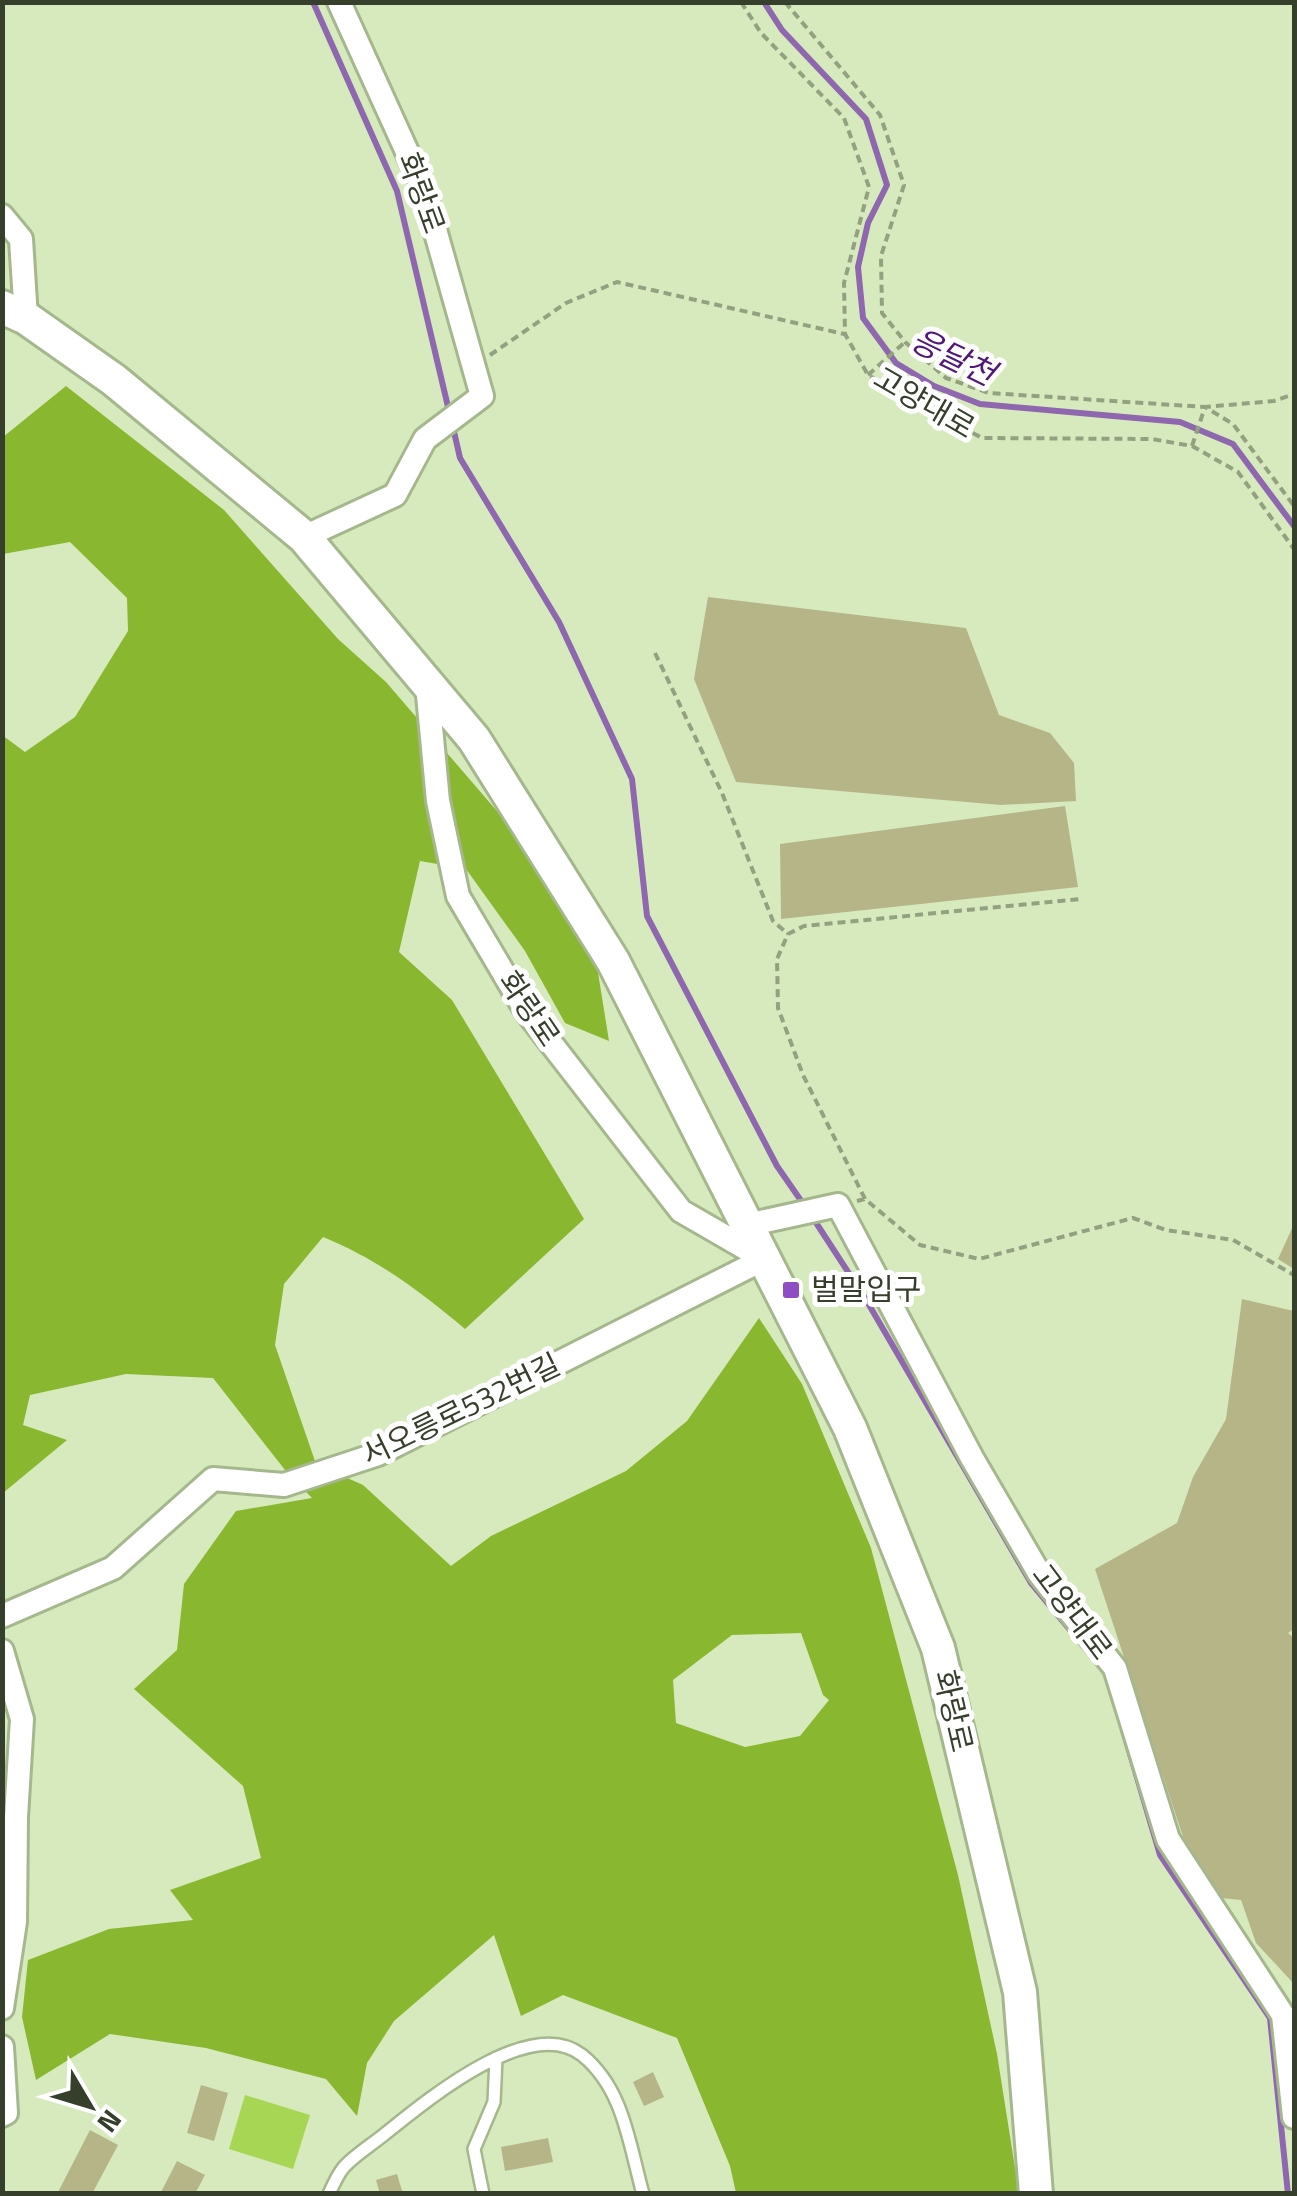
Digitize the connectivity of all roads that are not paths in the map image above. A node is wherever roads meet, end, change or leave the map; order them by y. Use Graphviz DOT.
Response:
graph roads {
  1 [pos="338,2"];
  2 [pos="2,216"];
  3 [pos="14,312"];
  4 [pos="304,537"];
  5 [pos="427,683"];
  6 [pos="747,1225"];
  7 [pos="764,1259"];
  8 [pos="2,1616"];
  9 [pos="2,1651"];
  10 [pos="2,2008"];
  11 [pos="2,2047"];
  12 [pos="496,2058"];
  13 [pos="2,2115"];
  14 [pos="1294,2118"];
  15 [pos="329,2194"];
  16 [pos="483,2194"];
  17 [pos="643,2194"];
  18 [pos="1036,2194"];
  1 -- 4 [label="street, 화랑로"];
  2 -- 3 [label="street"];
  3 -- 4 [label="main road, 화랑로"];
  4 -- 5 [label="main road, 화랑로"];
  5 -- 6 [label="main road, 화랑로"];
  5 -- 7 [label="street, 화랑로"];
  6 -- 7 [label="main road, 화랑로"];
  6 -- 14 [label="street, 고양대로"];
  7 -- 8 [label="street, 서오릉로532번길"];
  7 -- 18 [label="main road, 화랑로"];
  9 -- 10 [label="street"];
  11 -- 13 [label="street"];
  12 -- 15 [label="lane"];
  12 -- 16 [label="lane"];
  12 -- 17 [label="lane"];
}
